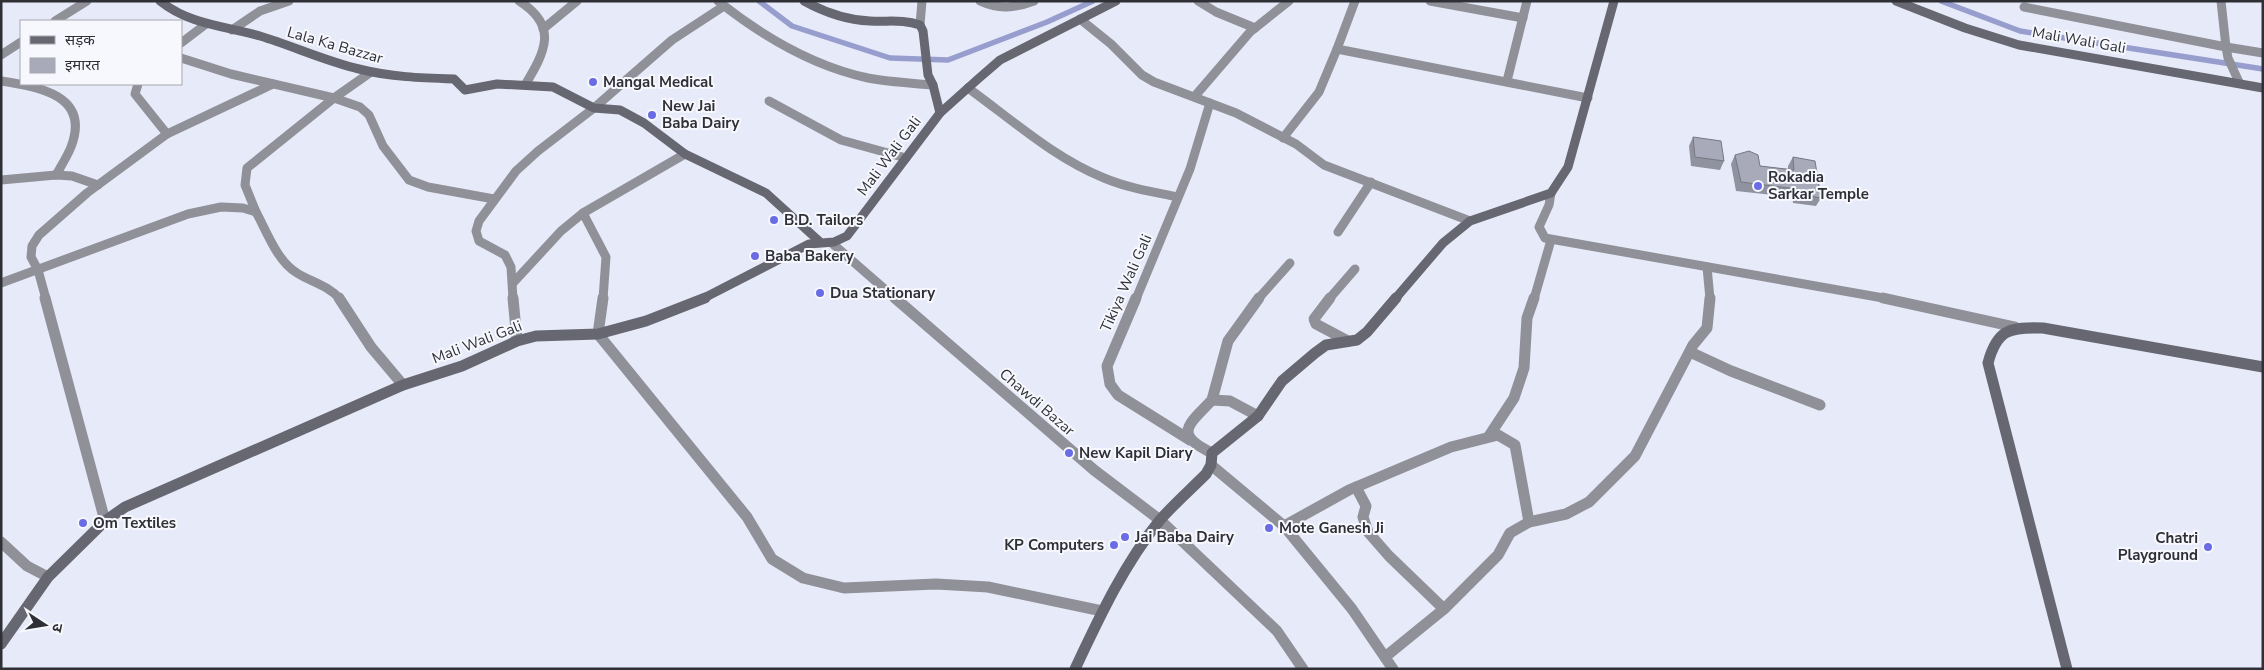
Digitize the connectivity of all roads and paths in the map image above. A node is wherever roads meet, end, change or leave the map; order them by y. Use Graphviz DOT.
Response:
graph roads {
  1 [pos="87,1"];
  2 [pos="160,1"];
  3 [pos="289,1"];
  4 [pos="519,1"];
  5 [pos="576,1"];
  6 [pos="804,1"];
  7 [pos="922,1"];
  8 [pos="980,1"];
  9 [pos="1034,1"];
  10 [pos="1116,1"];
  11 [pos="1198,1"];
  12 [pos="1289,1"];
  13 [pos="1355,1"];
  14 [pos="1430,1"];
  15 [pos="1527,1"];
  16 [pos="1614,1"];
  17 [pos="1896,1"];
  18 [pos="2221,1"];
  19 [pos="721,4"];
  20 [pos="2024,7"];
  21 [pos="1524,18"];
  22 [pos="1080,19"];
  23 [pos="57,20"];
  24 [pos="206,24"];
  25 [pos="920,25"];
  26 [pos="1255,28"];
  27 [pos="543,29"];
  28 [pos="232,30"];
  29 [pos="182,42"];
  30 [pos="20,43"];
  31 [pos="2226,46"];
  32 [pos="1337,49"];
  33 [pos="2263,53"];
  34 [pos="1,55"];
  35 [pos="182,58"];
  36 [pos="371,72"];
  37 [pos="1,81"];
  38 [pos="1507,81"];
  39 [pos="2239,82"];
  40 [pos="20,84"];
  41 [pos="273,84"];
  42 [pos="26,85"];
  43 [pos="138,85"];
  44 [pos="525,85"];
  45 [pos="933,85"];
  46 [pos="968,88"];
  47 [pos="2263,88"];
  48 [pos="1195,96"];
  49 [pos="334,98"];
  50 [pos="1588,98"];
  51 [pos="769,101"];
  52 [pos="1210,103"];
  53 [pos="594,108"];
  54 [pos="940,113"];
  55 [pos="167,134"];
  56 [pos="1283,138"];
  57 [pos="686,154"];
  58 [pos="906,158"];
  59 [pos="56,175"];
  60 [pos="1,180"];
  61 [pos="1372,182"];
  62 [pos="98,185"];
  63 [pos="1551,193"];
  64 [pos="1178,197"];
  65 [pos="494,199"];
  66 [pos="256,212"];
  67 [pos="583,213"];
  68 [pos="1470,221"];
  69 [pos="1338,232"];
  70 [pos="1552,240"];
  71 [pos="819,241"];
  72 [pos="833,244"];
  73 [pos="1290,263"];
  74 [pos="1707,268"];
  75 [pos="1355,269"];
  76 [pos="38,270"];
  77 [pos="1,283"];
  78 [pos="513,283"];
  79 [pos="2015,327"];
  80 [pos="598,334"];
  81 [pos="517,341"];
  82 [pos="1348,341"];
  83 [pos="1690,352"];
  84 [pos="2263,367"];
  85 [pos="404,386"];
  86 [pos="1212,400"];
  87 [pos="1820,405"];
  88 [pos="1258,416"];
  89 [pos="1489,436"];
  90 [pos="1190,440"];
  91 [pos="1211,459"];
  92 [pos="1356,487"];
  93 [pos="1160,520"];
  94 [pos="105,521"];
  95 [pos="1529,522"];
  96 [pos="1284,526"];
  97 [pos="1,542"];
  98 [pos="48,577"];
  99 [pos="1444,610"];
  100 [pos="1102,611"];
  101 [pos="1,644"];
  102 [pos="1385,657"];
  103 [pos="1075,669"];
  104 [pos="1303,669"];
  105 [pos="1393,669"];
  106 [pos="2067,669"];
  1 -- 23 [label="street"];
  2 -- 24 [label="street, Lala Ka Bazzar"];
  3 -- 28 [label="street"];
  4 -- 27 [label="street"];
  5 -- 27 [label="street"];
  6 -- 25 [label="street"];
  7 -- 25 [label="street"];
  8 -- 9 [label="street"];
  10 -- 22 [label="street, Mali Wali Gali"];
  11 -- 26 [label="street"];
  12 -- 26 [label="street"];
  13 -- 32 [label="street"];
  14 -- 21 [label="street"];
  15 -- 21 [label="street"];
  16 -- 50 [label="street"];
  17 -- 39 [label="street, Mali Wali Gali"];
  18 -- 31 [label="street"];
  19 -- 45 [label="street"];
  19 -- 53 [label="street"];
  20 -- 31 [label="street"];
  21 -- 38 [label="street"];
  22 -- 46 [label="street, Mali Wali Gali"];
  22 -- 48 [label="street"];
  24 -- 28 [label="street, Lala Ka Bazzar"];
  24 -- 29 [label="street"];
  25 -- 45 [label="street"];
  26 -- 48 [label="street"];
  27 -- 44 [label="street"];
  28 -- 36 [label="street, Lala Ka Bazzar"];
  30 -- 34 [label="street"];
  31 -- 33 [label="street"];
  31 -- 39 [label="street"];
  32 -- 38 [label="street"];
  32 -- 56 [label="street"];
  35 -- 41 [label="street"];
  36 -- 44 [label="street, Lala Ka Bazzar"];
  36 -- 49 [label="street"];
  37 -- 40 [label="street"];
  38 -- 50 [label="street"];
  39 -- 47 [label="street, Mali Wali Gali"];
  41 -- 49 [label="street"];
  41 -- 55 [label="street"];
  42 -- 59 [label="street"];
  43 -- 55 [label="street"];
  44 -- 53 [label="street, Lala Ka Bazzar"];
  45 -- 54 [label="street"];
  46 -- 54 [label="street, Mali Wali Gali"];
  46 -- 64 [label="street"];
  48 -- 52 [label="street"];
  49 -- 65 [label="street"];
  49 -- 66 [label="street"];
  50 -- 63 [label="street"];
  51 -- 58 [label="street"];
  52 -- 56 [label="street"];
  52 -- 64 [label="street, Tikiya Wali Gali"];
  53 -- 57 [label="street, Lala Ka Bazzar"];
  53 -- 65 [label="street"];
  54 -- 58 [label="street, Mali Wali Gali"];
  55 -- 62 [label="street"];
  56 -- 61 [label="street"];
  57 -- 67 [label="street"];
  57 -- 71 [label="street, Lala Ka Bazzar"];
  58 -- 72 [label="street, Mali Wali Gali"];
  59 -- 60 [label="street"];
  59 -- 62 [label="street"];
  61 -- 68 [label="street"];
  61 -- 69 [label="street"];
  62 -- 76 [label="street"];
  63 -- 68 [label="street"];
  63 -- 70 [label="street"];
  64 -- 90 [label="street, Tikiya Wali Gali"];
  65 -- 78 [label="street"];
  66 -- 76 [label="street"];
  66 -- 85 [label="street"];
  67 -- 78 [label="street"];
  67 -- 80 [label="street"];
  68 -- 82 [label="street"];
  70 -- 74 [label="street"];
  70 -- 89 [label="street"];
  71 -- 72 [label="street"];
  71 -- 80 [label="street, Mali Wali Gali"];
  72 -- 93 [label="street, Chawdi Bazar"];
  73 -- 86 [label="street"];
  74 -- 79 [label="street"];
  74 -- 83 [label="street"];
  75 -- 82 [label="street"];
  76 -- 77 [label="street"];
  76 -- 94 [label="street"];
  78 -- 81 [label="street"];
  79 -- 84 [label="street"];
  79 -- 106 [label="street"];
  80 -- 81 [label="street, Mali Wali Gali"];
  80 -- 100 [label="street"];
  81 -- 85 [label="street, Mali Wali Gali"];
  82 -- 88 [label="street"];
  83 -- 87 [label="street"];
  83 -- 95 [label="street"];
  85 -- 94 [label="street, Mali Wali Gali"];
  86 -- 88 [label="street"];
  86 -- 90 [label="street"];
  88 -- 91 [label="street"];
  89 -- 92 [label="street"];
  89 -- 95 [label="street"];
  90 -- 91 [label="street, Tikiya Wali Gali"];
  91 -- 93 [label="street"];
  91 -- 96 [label="street, Tikiya Wali Gali"];
  92 -- 96 [label="street"];
  92 -- 99 [label="street"];
  93 -- 100 [label="street"];
  93 -- 104 [label="street, Chawdi Bazar"];
  94 -- 98 [label="street, Mali Wali Gali"];
  95 -- 99 [label="street"];
  96 -- 102 [label="street, Tikiya Wali Gali"];
  97 -- 98 [label="street"];
  98 -- 101 [label="street, Mali Wali Gali"];
  99 -- 102 [label="street"];
  100 -- 103 [label="street"];
  102 -- 105 [label="street, Tikiya Wali Gali"];
}
